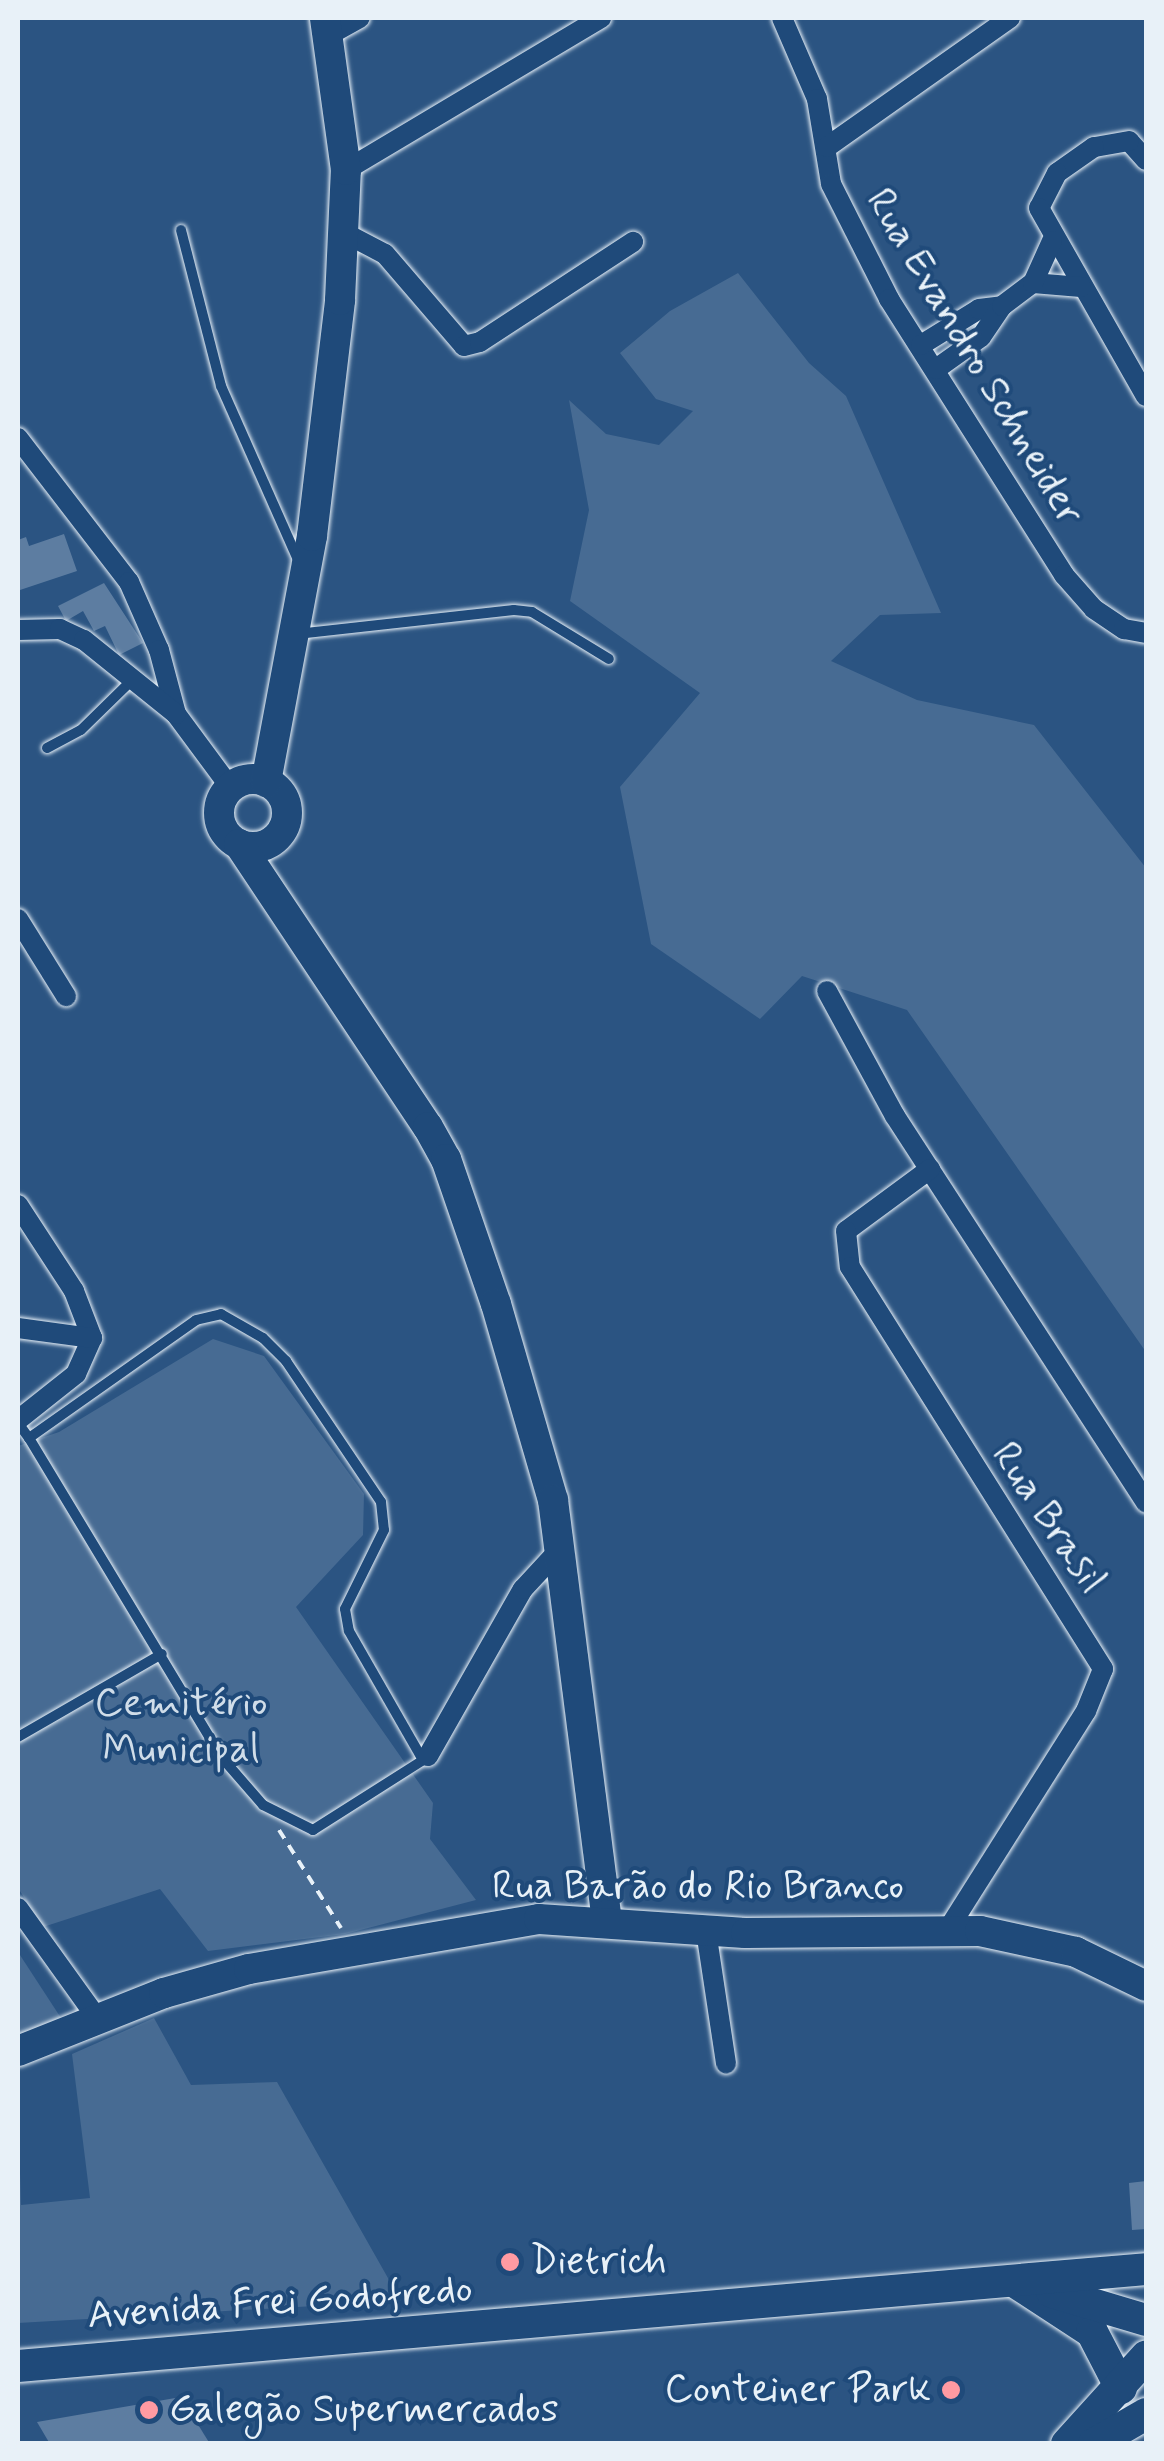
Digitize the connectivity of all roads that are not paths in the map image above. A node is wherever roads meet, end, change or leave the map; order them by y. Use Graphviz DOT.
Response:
graph roads {
  1 [pos="360,18"];
  2 [pos="602,18"];
  3 [pos="782,18"];
  4 [pos="1010,18"];
  5 [pos="327,26"];
  6 [pos="827,147"];
  7 [pos="1146,160"];
  8 [pos="346,170"];
  9 [pos="181,230"];
  10 [pos="343,232"];
  11 [pos="1052,240"];
  12 [pos="633,242"];
  13 [pos="1033,282"];
  14 [pos="1081,286"];
  15 [pos="1002,306"];
  16 [pos="921,344"];
  17 [pos="936,368"];
  18 [pos="1146,396"];
  19 [pos="18,438"];
  20 [pos="306,577"];
  21 [pos="18,630"];
  22 [pos="1146,633"];
  23 [pos="296,634"];
  24 [pos="609,659"];
  25 [pos="132,679"];
  26 [pos="176,714"];
  27 [pos="47,748"];
  28 [pos="266,782"];
  29 [pos="230,788"];
  30 [pos="276,838"];
  31 [pos="239,844"];
  32 [pos="291,914"];
  33 [pos="18,919"];
  34 [pos="827,990"];
  35 [pos="66,996"];
  36 [pos="930,1169"];
  37 [pos="18,1205"];
  38 [pos="18,1328"];
  39 [pos="92,1338"];
  40 [pos="21,1427"];
  41 [pos="1146,1503"];
  42 [pos="560,1549"];
  43 [pos="162,1654"];
  44 [pos="18,1737"];
  45 [pos="426,1758"];
  46 [pos="18,1908"];
  47 [pos="607,1920"];
  48 [pos="948,1929"];
  49 [pos="706,1931"];
  50 [pos="1146,1986"];
  51 [pos="97,2018"];
  52 [pos="18,2050"];
  53 [pos="726,2064"];
  54 [pos="1133,2270"];
  55 [pos="1014,2281"];
  56 [pos="1111,2308"];
  57 [pos="1146,2320"];
  58 [pos="1146,2357"];
  59 [pos="18,2366"];
  60 [pos="1121,2388"];
  61 [pos="1146,2414"];
  62 [pos="1068,2444"];
  63 [pos="1094,2444"];
  1 -- 5 [label="street"];
  2 -- 8 [label="street"];
  3 -- 6 [label="street, Rua Evandro Schneider"];
  4 -- 6 [label="street"];
  5 -- 8 [label="street"];
  6 -- 16 [label="street, Rua Evandro Schneider"];
  7 -- 11 [label="street"];
  8 -- 10 [label="street"];
  9 -- 20 [label="lane"];
  10 -- 12 [label="street"];
  10 -- 20 [label="street"];
  11 -- 13 [label="street"];
  11 -- 14 [label="street"];
  13 -- 14 [label="street"];
  13 -- 15 [label="street"];
  14 -- 18 [label="street"];
  15 -- 16 [label="street"];
  15 -- 17 [label="street"];
  16 -- 17 [label="street, Rua Evandro Schneider"];
  17 -- 22 [label="street, Rua Evandro Schneider"];
  19 -- 26 [label="street"];
  20 -- 23 [label="street"];
  21 -- 25 [label="street"];
  23 -- 24 [label="lane"];
  23 -- 28 [label="street"];
  25 -- 26 [label="street"];
  25 -- 27 [label="lane"];
  26 -- 29 [label="street"];
  28 -- 29 [label="street"];
  28 -- 30 [label="street"];
  29 -- 31 [label="street"];
  30 -- 31 [label="street"];
  30 -- 32 [label="street"];
  31 -- 32 [label="street"];
  32 -- 42 [label="street"];
  33 -- 35 [label="street"];
  34 -- 36 [label="street"];
  36 -- 41 [label="street"];
  36 -- 48 [label="street, Rua Brasil"];
  37 -- 39 [label="street"];
  38 -- 39 [label="street"];
  39 -- 40 [label="street"];
  40 -- 43 [label="lane"];
  40 -- 45 [label="lane"];
  42 -- 45 [label="street"];
  42 -- 47 [label="street"];
  43 -- 44 [label="lane"];
  43 -- 45 [label="lane"];
  46 -- 51 [label="street"];
  47 -- 49 [label="street, Rua Barão do Rio Branco"];
  47 -- 51 [label="street, Rua Barão do Rio Branco"];
  48 -- 49 [label="street, Rua Barão do Rio Branco"];
  48 -- 50 [label="street, Rua Barão do Rio Branco"];
  49 -- 53 [label="street"];
  51 -- 52 [label="street, Rua Barão do Rio Branco"];
  54 -- 55 [label="main road, Avenida Frei Godofredo"];
  54 -- 56 [label="main road"];
  55 -- 56 [label="main road"];
  55 -- 59 [label="main road, Avenida Frei Godofredo"];
  55 -- 60 [label="main road"];
  56 -- 57 [label="main road"];
  58 -- 60 [label="main road"];
  60 -- 62 [label="main road"];
  61 -- 63 [label="main road"];
}
